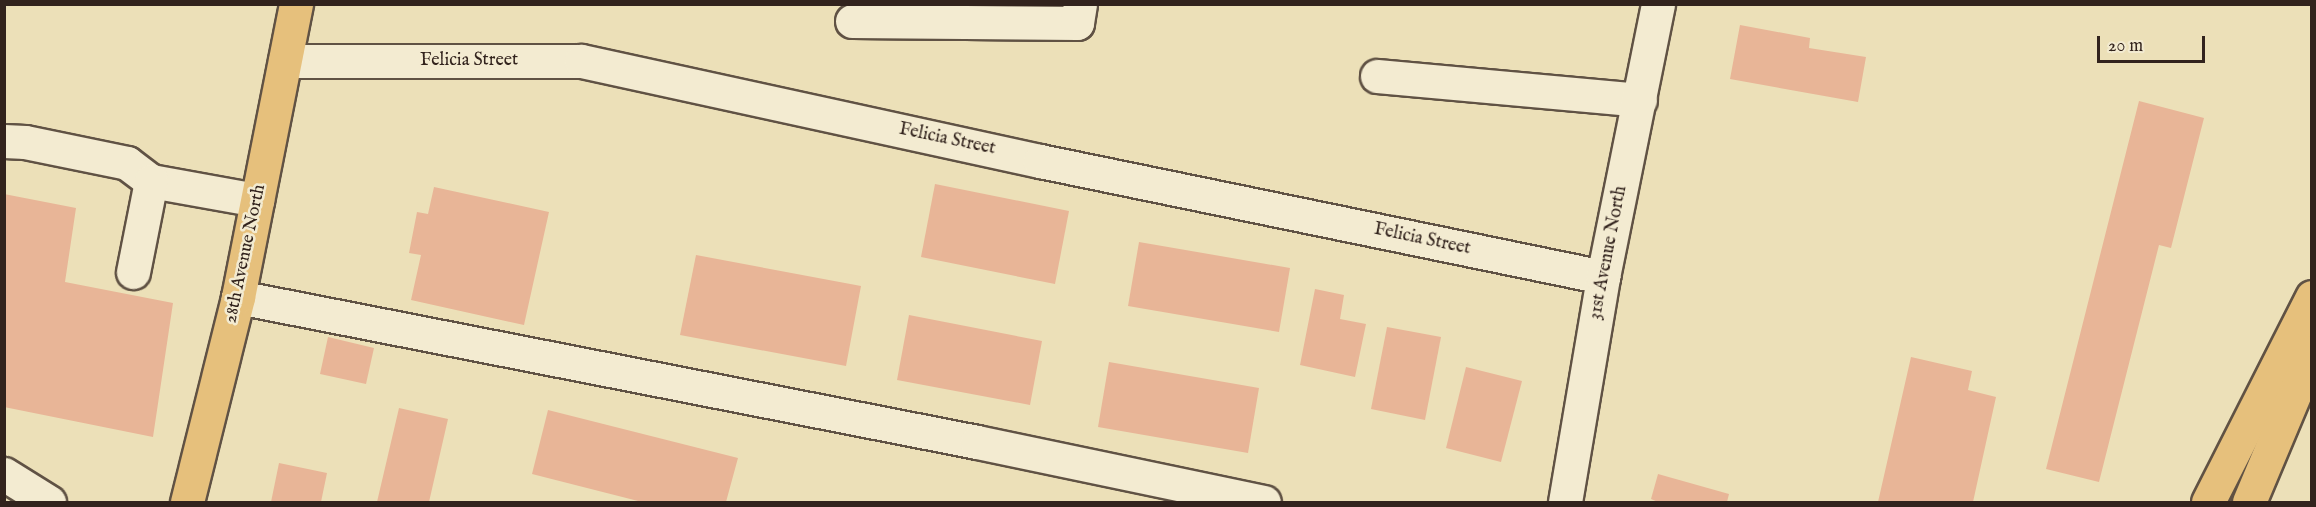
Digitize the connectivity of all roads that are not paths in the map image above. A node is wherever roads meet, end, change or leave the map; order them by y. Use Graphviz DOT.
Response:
graph roads {
  1 [pos="296,4"];
  2 [pos="1080,4"];
  3 [pos="1658,4"];
  4 [pos="852,21"];
  5 [pos="285,61"];
  6 [pos="1377,76"];
  7 [pos="1640,100"];
  8 [pos="4,141"];
  9 [pos="151,181"];
  10 [pos="257,200"];
  11 [pos="132,272"];
  12 [pos="1603,277"];
  13 [pos="238,297"];
  14 [pos="2312,297"];
  15 [pos="2312,352"];
  16 [pos="4,474"];
  17 [pos="50,502"];
  18 [pos="187,502"];
  19 [pos="1264,502"];
  20 [pos="1564,502"];
  21 [pos="2208,502"];
  22 [pos="2249,502"];
  1 -- 5 [label="main road, 28th Avenue North"];
  2 -- 4 [label="street"];
  3 -- 7 [label="street, 31st Avenue North"];
  5 -- 10 [label="main road, 28th Avenue North"];
  5 -- 12 [label="street, Felicia Street"];
  6 -- 7 [label="street"];
  7 -- 12 [label="street, 31st Avenue North"];
  8 -- 9 [label="street"];
  9 -- 10 [label="street"];
  9 -- 11 [label="street"];
  10 -- 13 [label="main road, 28th Avenue North"];
  12 -- 20 [label="street, 31st Avenue North"];
  13 -- 18 [label="main road, 28th Avenue North"];
  13 -- 19 [label="street"];
  14 -- 21 [label="main road"];
  15 -- 22 [label="main road"];
  16 -- 17 [label="street"];
}
